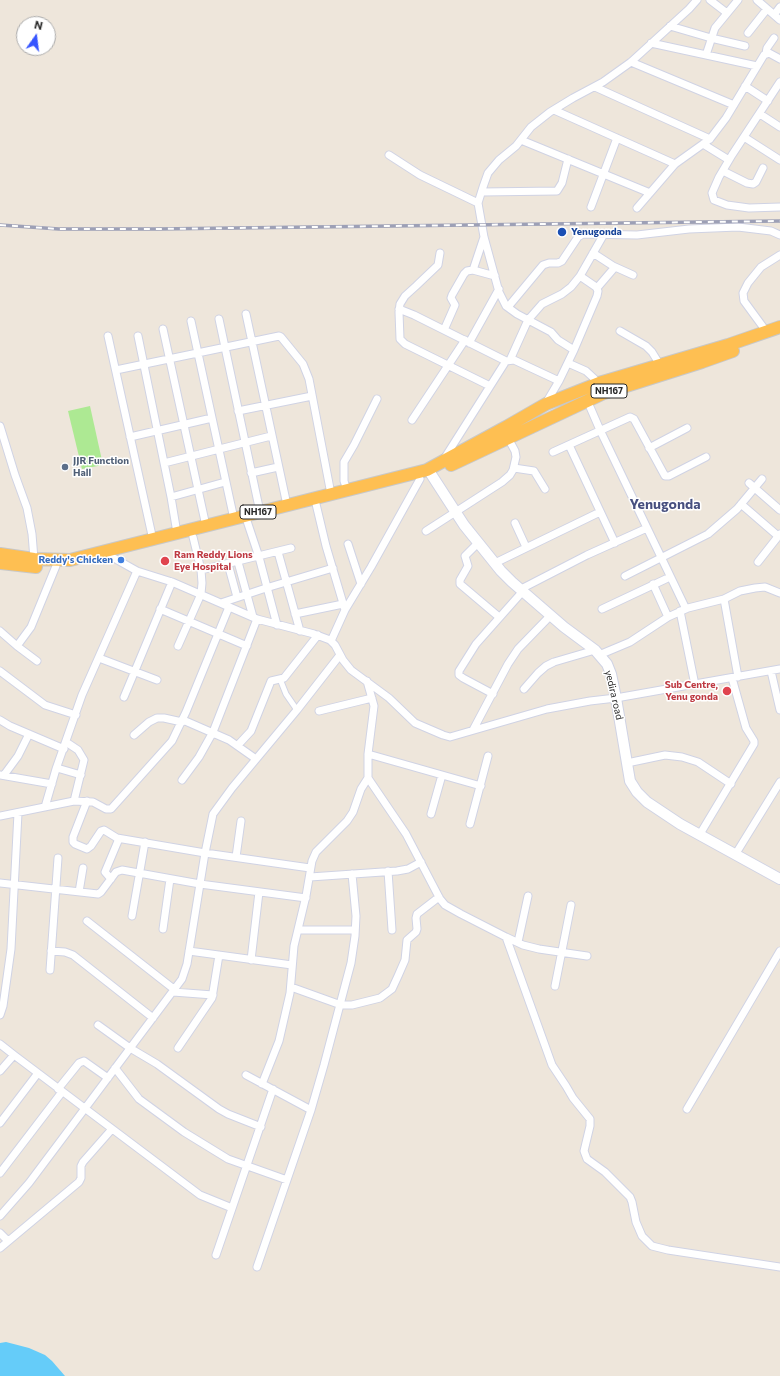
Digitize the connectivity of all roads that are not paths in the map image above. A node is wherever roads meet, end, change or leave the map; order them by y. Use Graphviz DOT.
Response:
graph roads {
  1 [pos="697,0"];
  2 [pos="710,0"];
  3 [pos="738,0"];
  4 [pos="757,0"];
  5 [pos="780,7"];
  6 [pos="768,9"];
  7 [pos="727,13"];
  8 [pos="777,17"];
  9 [pos="670,26"];
  10 [pos="748,33"];
  11 [pos="711,38"];
  12 [pos="774,38"];
  13 [pos="651,43"];
  14 [pos="745,46"];
  15 [pos="766,53"];
  16 [pos="706,55"];
  17 [pos="780,59"];
  18 [pos="630,62"];
  19 [pos="757,66"];
  20 [pos="780,82"];
  21 [pos="745,86"];
  22 [pos="595,87"];
  23 [pos="778,90"];
  24 [pos="768,101"];
  25 [pos="734,105"];
  26 [pos="554,110"];
  27 [pos="760,114"];
  28 [pos="780,127"];
  29 [pos="744,137"];
  30 [pos="617,138"];
  31 [pos="710,139"];
  32 [pos="521,140"];
  33 [pos="703,144"];
  34 [pos="389,155"];
  35 [pos="568,159"];
  36 [pos="729,160"];
  37 [pos="780,160"];
  38 [pos="675,164"];
  39 [pos="763,168"];
  40 [pos="723,171"];
  41 [pos="604,174"];
  42 [pos="482,192"];
  43 [pos="650,193"];
  44 [pos="478,203"];
  45 [pos="591,206"];
  46 [pos="637,208"];
  47 [pos="780,208"];
  48 [pos="604,234"];
  49 [pos="780,235"];
  50 [pos="484,237"];
  51 [pos="440,253"];
  52 [pos="593,253"];
  53 [pos="780,255"];
  54 [pos="615,267"];
  55 [pos="473,270"];
  56 [pos="633,275"];
  57 [pos="495,276"];
  58 [pos="580,276"];
  59 [pos="597,288"];
  60 [pos="499,289"];
  61 [pos="508,308"];
  62 [pos="399,309"];
  63 [pos="246,314"];
  64 [pos="219,319"];
  65 [pos="528,320"];
  66 [pos="191,321"];
  67 [pos="780,327"];
  68 [pos="163,329"];
  69 [pos="444,330"];
  70 [pos="620,330"];
  71 [pos="766,332"];
  72 [pos="780,335"];
  73 [pos="108,336"];
  74 [pos="138,336"];
  75 [pos="252,342"];
  76 [pos="467,342"];
  77 [pos="225,347"];
  78 [pos="574,350"];
  79 [pos="198,353"];
  80 [pos="171,359"];
  81 [pos="508,361"];
  82 [pos="568,362"];
  83 [pos="144,364"];
  84 [pos="448,365"];
  85 [pos="660,365"];
  86 [pos="116,370"];
  87 [pos="559,381"];
  88 [pos="599,383"];
  89 [pos="490,386"];
  90 [pos="312,396"];
  91 [pos="377,399"];
  92 [pos="587,400"];
  93 [pos="546,404"];
  94 [pos="265,406"];
  95 [pos="238,411"];
  96 [pos="212,418"];
  97 [pos="412,420"];
  98 [pos="184,424"];
  99 [pos="0,426"];
  100 [pos="687,428"];
  101 [pos="600,430"];
  102 [pos="157,431"];
  103 [pos="271,436"];
  104 [pos="130,437"];
  105 [pos="508,438"];
  106 [pos="245,443"];
  107 [pos="569,445"];
  108 [pos="649,448"];
  109 [pos="218,449"];
  110 [pos="553,452"];
  111 [pos="191,456"];
  112 [pos="706,457"];
  113 [pos="442,462"];
  114 [pos="164,463"];
  115 [pos="278,467"];
  116 [pos="514,468"];
  117 [pos="251,473"];
  118 [pos="431,474"];
  119 [pos="420,479"];
  120 [pos="762,479"];
  121 [pos="225,482"];
  122 [pos="752,486"];
  123 [pos="545,489"];
  124 [pos="198,490"];
  125 [pos="347,490"];
  126 [pos="331,494"];
  127 [pos="171,497"];
  128 [pos="316,504"];
  129 [pos="741,504"];
  130 [pos="287,505"];
  131 [pos="780,510"];
  132 [pos="260,512"];
  133 [pos="455,512"];
  134 [pos="600,512"];
  135 [pos="234,519"];
  136 [pos="247,521"];
  137 [pos="515,523"];
  138 [pos="206,526"];
  139 [pos="647,528"];
  140 [pos="426,531"];
  141 [pos="177,533"];
  142 [pos="779,535"];
  143 [pos="193,537"];
  144 [pos="153,540"];
  145 [pos="478,543"];
  146 [pos="615,543"];
  147 [pos="348,544"];
  148 [pos="526,547"];
  149 [pos="291,548"];
  150 [pos="278,552"];
  151 [pos="0,554"];
  152 [pos="112,557"];
  153 [pos="259,557"];
  154 [pos="661,558"];
  155 [pos="34,560"];
  156 [pos="238,562"];
  157 [pos="758,562"];
  158 [pos="0,563"];
  159 [pos="495,563"];
  160 [pos="228,564"];
  161 [pos="56,566"];
  162 [pos="333,568"];
  163 [pos="201,570"];
  164 [pos="137,571"];
  165 [pos="625,576"];
  166 [pos="670,577"];
  167 [pos="172,582"];
  168 [pos="286,582"];
  169 [pos="361,584"];
  170 [pos="653,584"];
  171 [pos="267,587"];
  172 [pos="522,590"];
  173 [pos="780,593"];
  174 [pos="201,594"];
  175 [pos="247,594"];
  176 [pos="236,597"];
  177 [pos="724,599"];
  178 [pos="221,603"];
  179 [pos="229,606"];
  180 [pos="344,607"];
  181 [pos="160,609"];
  182 [pos="602,609"];
  183 [pos="683,610"];
  184 [pos="296,614"];
  185 [pos="551,615"];
  186 [pos="668,617"];
  187 [pos="255,618"];
  188 [pos="499,618"];
  189 [pos="189,621"];
  190 [pos="277,625"];
  191 [pos="300,630"];
  192 [pos="0,631"];
  193 [pos="218,634"];
  194 [pos="318,635"];
  195 [pos="331,641"];
  196 [pos="17,646"];
  197 [pos="178,646"];
  198 [pos="247,646"];
  199 [pos="597,652"];
  200 [pos="340,655"];
  201 [pos="99,658"];
  202 [pos="37,661"];
  203 [pos="780,669"];
  204 [pos="0,671"];
  205 [pos="771,671"];
  206 [pos="134,672"];
  207 [pos="735,678"];
  208 [pos="280,679"];
  209 [pos="157,680"];
  210 [pos="367,681"];
  211 [pos="695,685"];
  212 [pos="524,689"];
  213 [pos="493,694"];
  214 [pos="124,697"];
  215 [pos="372,698"];
  216 [pos="616,698"];
  217 [pos="297,710"];
  218 [pos="780,710"];
  219 [pos="318,711"];
  220 [pos="76,715"];
  221 [pos="0,720"];
  222 [pos="182,721"];
  223 [pos="473,730"];
  224 [pos="213,732"];
  225 [pos="29,734"];
  226 [pos="134,734"];
  227 [pos="238,745"];
  228 [pos="65,746"];
  229 [pos="368,754"];
  230 [pos="488,756"];
  231 [pos="256,759"];
  232 [pos="626,763"];
  233 [pos="57,768"];
  234 [pos="2,775"];
  235 [pos="81,775"];
  236 [pos="442,775"];
  237 [pos="368,778"];
  238 [pos="182,780"];
  239 [pos="780,782"];
  240 [pos="52,784"];
  241 [pos="731,784"];
  242 [pos="481,786"];
  243 [pos="74,801"];
  244 [pos="87,801"];
  245 [pos="45,807"];
  246 [pos="18,813"];
  247 [pos="431,814"];
  248 [pos="0,816"];
  249 [pos="241,820"];
  250 [pos="470,824"];
  251 [pos="700,834"];
  252 [pos="117,838"];
  253 [pos="145,842"];
  254 [pos="205,852"];
  255 [pos="735,855"];
  256 [pos="236,857"];
  257 [pos="58,858"];
  258 [pos="421,862"];
  259 [pos="83,868"];
  260 [pos="310,868"];
  261 [pos="388,872"];
  262 [pos="140,873"];
  263 [pos="352,874"];
  264 [pos="310,877"];
  265 [pos="111,878"];
  266 [pos="780,878"];
  267 [pos="170,879"];
  268 [pos="0,884"];
  269 [pos="200,884"];
  270 [pos="15,885"];
  271 [pos="56,889"];
  272 [pos="79,892"];
  273 [pos="259,892"];
  274 [pos="528,896"];
  275 [pos="439,897"];
  276 [pos="306,898"];
  277 [pos="571,905"];
  278 [pos="132,916"];
  279 [pos="86,921"];
  280 [pos="163,929"];
  281 [pos="298,930"];
  282 [pos="355,930"];
  283 [pos="392,930"];
  284 [pos="506,937"];
  285 [pos="518,942"];
  286 [pos="51,951"];
  287 [pos="189,951"];
  288 [pos="780,951"];
  289 [pos="562,952"];
  290 [pos="218,955"];
  291 [pos="588,956"];
  292 [pos="250,960"];
  293 [pos="292,965"];
  294 [pos="50,970"];
  295 [pos="4,973"];
  296 [pos="555,986"];
  297 [pos="291,987"];
  298 [pos="174,991"];
  299 [pos="213,995"];
  300 [pos="341,1004"];
  301 [pos="0,1015"];
  302 [pos="154,1018"];
  303 [pos="98,1024"];
  304 [pos="0,1044"];
  305 [pos="130,1048"];
  306 [pos="178,1048"];
  307 [pos="14,1055"];
  308 [pos="116,1068"];
  309 [pos="0,1071"];
  310 [pos="38,1074"];
  311 [pos="246,1075"];
  312 [pos="108,1078"];
  313 [pos="262,1084"];
  314 [pos="60,1090"];
  315 [pos="273,1090"];
  316 [pos="85,1109"];
  317 [pos="687,1109"];
  318 [pos="311,1110"];
  319 [pos="0,1123"];
  320 [pos="260,1127"];
  321 [pos="112,1129"];
  322 [pos="248,1166"];
  323 [pos="0,1173"];
  324 [pos="287,1180"];
  325 [pos="232,1208"];
  326 [pos="0,1216"];
  327 [pos="0,1233"];
  328 [pos="8,1241"];
  329 [pos="0,1248"];
  330 [pos="216,1254"];
  331 [pos="258,1267"];
  332 [pos="780,1267"];
  1 -- 9 [label="street"];
  2 -- 7 [label="street"];
  3 -- 7 [label="street"];
  4 -- 6 [label="street"];
  5 -- 8 [label="street"];
  6 -- 8 [label="street"];
  6 -- 10 [label="street"];
  7 -- 11 [label="street"];
  9 -- 11 [label="street"];
  9 -- 13 [label="street"];
  11 -- 14 [label="street"];
  11 -- 16 [label="street"];
  12 -- 15 [label="street"];
  13 -- 16 [label="street"];
  13 -- 18 [label="street"];
  15 -- 17 [label="street"];
  15 -- 19 [label="street"];
  16 -- 19 [label="street"];
  18 -- 22 [label="street"];
  18 -- 25 [label="street"];
  19 -- 21 [label="street"];
  20 -- 23 [label="street"];
  21 -- 24 [label="street"];
  21 -- 25 [label="street"];
  22 -- 26 [label="street"];
  22 -- 31 [label="street"];
  23 -- 24 [label="street"];
  24 -- 27 [label="street"];
  25 -- 31 [label="street"];
  26 -- 30 [label="street"];
  26 -- 32 [label="street"];
  27 -- 28 [label="street"];
  27 -- 29 [label="street"];
  29 -- 36 [label="street"];
  29 -- 37 [label="street"];
  30 -- 38 [label="street"];
  30 -- 41 [label="street"];
  31 -- 33 [label="street"];
  32 -- 35 [label="street"];
  32 -- 42 [label="street"];
  33 -- 36 [label="street"];
  33 -- 38 [label="street"];
  34 -- 44 [label="street"];
  35 -- 41 [label="street"];
  35 -- 42 [label="street"];
  36 -- 40 [label="street"];
  38 -- 43 [label="street"];
  39 -- 40 [label="street"];
  40 -- 47 [label="street"];
  41 -- 43 [label="street"];
  41 -- 45 [label="street"];
  42 -- 44 [label="street"];
  43 -- 46 [label="street"];
  44 -- 50 [label="street"];
  48 -- 49 [label="street"];
  48 -- 52 [label="street"];
  48 -- 61 [label="street"];
  50 -- 55 [label="street"];
  50 -- 57 [label="street"];
  51 -- 62 [label="street"];
  52 -- 54 [label="street"];
  52 -- 58 [label="street"];
  53 -- 71 [label="street"];
  54 -- 56 [label="street"];
  54 -- 59 [label="street"];
  55 -- 57 [label="street"];
  55 -- 69 [label="street"];
  57 -- 60 [label="street"];
  58 -- 59 [label="street"];
  58 -- 65 [label="street"];
  59 -- 78 [label="street"];
  60 -- 61 [label="street"];
  60 -- 76 [label="street"];
  61 -- 65 [label="street"];
  62 -- 69 [label="street"];
  62 -- 84 [label="street"];
  63 -- 75 [label="street"];
  64 -- 77 [label="street"];
  65 -- 78 [label="street"];
  65 -- 81 [label="street"];
  66 -- 79 [label="street"];
  67 -- 71 [label="highway, NH167"];
  68 -- 80 [label="street"];
  69 -- 76 [label="street"];
  70 -- 85 [label="street"];
  71 -- 85 [label="highway, NH167"];
  72 -- 92 [label="highway, NH167"];
  73 -- 86 [label="street"];
  74 -- 83 [label="street"];
  75 -- 77 [label="street"];
  75 -- 90 [label="street"];
  75 -- 94 [label="street"];
  76 -- 81 [label="street"];
  76 -- 84 [label="street"];
  77 -- 79 [label="street"];
  77 -- 95 [label="street"];
  78 -- 82 [label="street"];
  79 -- 80 [label="street"];
  79 -- 96 [label="street"];
  80 -- 83 [label="street"];
  80 -- 98 [label="street"];
  81 -- 87 [label="street"];
  81 -- 89 [label="street"];
  82 -- 87 [label="street"];
  82 -- 88 [label="street"];
  83 -- 86 [label="street"];
  83 -- 102 [label="street"];
  84 -- 89 [label="street"];
  84 -- 97 [label="street"];
  85 -- 88 [label="highway, NH167"];
  86 -- 104 [label="street"];
  87 -- 93 [label="street"];
  88 -- 93 [label="highway, NH167"];
  89 -- 113 [label="street"];
  90 -- 94 [label="street"];
  90 -- 126 [label="street"];
  91 -- 125 [label="street"];
  92 -- 101 [label="street"];
  92 -- 105 [label="highway, NH167"];
  93 -- 113 [label="highway, NH167"];
  94 -- 95 [label="street"];
  94 -- 103 [label="street"];
  95 -- 106 [label="street"];
  96 -- 98 [label="street"];
  96 -- 109 [label="street"];
  98 -- 102 [label="street"];
  98 -- 111 [label="street"];
  99 -- 155 [label="street"];
  100 -- 108 [label="street"];
  101 -- 107 [label="street"];
  101 -- 108 [label="street"];
  101 -- 139 [label="street"];
  102 -- 104 [label="street"];
  102 -- 114 [label="street"];
  103 -- 106 [label="street"];
  103 -- 115 [label="street"];
  104 -- 144 [label="street"];
  105 -- 116 [label="street"];
  105 -- 118 [label="highway, NH167"];
  106 -- 109 [label="street"];
  106 -- 117 [label="street"];
  107 -- 110 [label="street"];
  107 -- 134 [label="street"];
  108 -- 112 [label="street"];
  109 -- 111 [label="street"];
  109 -- 121 [label="street"];
  111 -- 114 [label="street"];
  111 -- 124 [label="street"];
  113 -- 125 [label="highway, NH167"];
  114 -- 127 [label="street"];
  115 -- 117 [label="street"];
  115 -- 130 [label="street"];
  116 -- 123 [label="street"];
  116 -- 133 [label="street"];
  117 -- 132 [label="street"];
  118 -- 119 [label="highway, NH167"];
  118 -- 133 [label="main road, yedira road"];
  119 -- 128 [label="highway, NH167"];
  119 -- 169 [label="street"];
  120 -- 122 [label="street"];
  121 -- 124 [label="street"];
  121 -- 135 [label="street"];
  122 -- 129 [label="street"];
  122 -- 131 [label="street"];
  124 -- 127 [label="street"];
  124 -- 138 [label="street"];
  125 -- 126 [label="highway, NH167"];
  126 -- 130 [label="highway, NH167"];
  127 -- 141 [label="street"];
  128 -- 136 [label="highway, NH167"];
  128 -- 162 [label="street"];
  129 -- 142 [label="street"];
  129 -- 154 [label="street"];
  130 -- 132 [label="highway, NH167"];
  132 -- 135 [label="highway, NH167"];
  133 -- 140 [label="street"];
  133 -- 145 [label="main road, yedira road"];
  134 -- 146 [label="street"];
  134 -- 148 [label="street"];
  135 -- 138 [label="highway, NH167"];
  136 -- 143 [label="highway, NH167"];
  136 -- 153 [label="street"];
  137 -- 148 [label="street"];
  138 -- 141 [label="highway, NH167"];
  139 -- 146 [label="street"];
  139 -- 154 [label="street"];
  141 -- 144 [label="highway, NH167"];
  142 -- 157 [label="street"];
  143 -- 152 [label="highway, NH167"];
  143 -- 163 [label="street"];
  144 -- 155 [label="highway, NH167"];
  145 -- 159 [label="main road, yedira road"];
  145 -- 188 [label="street"];
  146 -- 172 [label="street"];
  147 -- 169 [label="street"];
  148 -- 159 [label="street"];
  149 -- 150 [label="street"];
  150 -- 153 [label="street"];
  150 -- 168 [label="street"];
  151 -- 155 [label="highway, NH167"];
  152 -- 161 [label="highway, NH167"];
  152 -- 164 [label="street"];
  153 -- 156 [label="street"];
  153 -- 171 [label="street"];
  154 -- 165 [label="street"];
  154 -- 166 [label="street"];
  156 -- 160 [label="street"];
  156 -- 175 [label="street"];
  158 -- 161 [label="highway, NH167"];
  159 -- 172 [label="main road, yedira road"];
  160 -- 163 [label="street"];
  160 -- 176 [label="street"];
  161 -- 196 [label="street"];
  162 -- 168 [label="street"];
  162 -- 180 [label="street"];
  163 -- 174 [label="street"];
  164 -- 167 [label="street"];
  164 -- 201 [label="street"];
  166 -- 170 [label="street"];
  166 -- 183 [label="street"];
  167 -- 174 [label="street"];
  167 -- 181 [label="street"];
  168 -- 171 [label="street"];
  168 -- 184 [label="street"];
  169 -- 180 [label="street"];
  170 -- 182 [label="street"];
  170 -- 186 [label="street"];
  171 -- 175 [label="street"];
  171 -- 190 [label="street"];
  172 -- 185 [label="main road, yedira road"];
  172 -- 188 [label="street"];
  173 -- 177 [label="street"];
  174 -- 178 [label="street"];
  174 -- 189 [label="street"];
  175 -- 176 [label="street"];
  175 -- 187 [label="street"];
  176 -- 178 [label="street"];
  177 -- 183 [label="street"];
  177 -- 207 [label="street"];
  178 -- 179 [label="street"];
  179 -- 187 [label="street"];
  179 -- 193 [label="street"];
  180 -- 184 [label="street"];
  180 -- 195 [label="street"];
  181 -- 189 [label="street"];
  181 -- 206 [label="street"];
  183 -- 186 [label="street"];
  183 -- 211 [label="street"];
  184 -- 191 [label="street"];
  185 -- 199 [label="main road, yedira road"];
  185 -- 213 [label="street"];
  186 -- 199 [label="street"];
  187 -- 190 [label="street"];
  187 -- 198 [label="street"];
  188 -- 213 [label="street"];
  189 -- 193 [label="street"];
  189 -- 197 [label="street"];
  190 -- 191 [label="street"];
  191 -- 194 [label="street"];
  192 -- 196 [label="street"];
  193 -- 198 [label="street"];
  193 -- 222 [label="street"];
  194 -- 195 [label="street"];
  194 -- 208 [label="street"];
  195 -- 200 [label="street"];
  196 -- 202 [label="street"];
  198 -- 224 [label="street"];
  199 -- 212 [label="street"];
  199 -- 216 [label="main road, yedira road"];
  200 -- 210 [label="street"];
  200 -- 217 [label="street"];
  201 -- 206 [label="street"];
  201 -- 220 [label="street"];
  203 -- 205 [label="street"];
  204 -- 220 [label="street"];
  205 -- 207 [label="street"];
  205 -- 218 [label="street"];
  206 -- 209 [label="street"];
  206 -- 214 [label="street"];
  207 -- 211 [label="street"];
  207 -- 241 [label="street"];
  208 -- 217 [label="street"];
  208 -- 227 [label="street"];
  210 -- 215 [label="street"];
  210 -- 223 [label="street"];
  211 -- 216 [label="street"];
  213 -- 223 [label="street"];
  215 -- 219 [label="street"];
  215 -- 229 [label="street"];
  216 -- 223 [label="street"];
  216 -- 232 [label="main road, yedira road"];
  217 -- 231 [label="street"];
  220 -- 228 [label="street"];
  221 -- 225 [label="street"];
  222 -- 224 [label="street"];
  222 -- 226 [label="street"];
  222 -- 244 [label="street"];
  224 -- 227 [label="street"];
  224 -- 238 [label="street"];
  225 -- 228 [label="street"];
  225 -- 234 [label="street"];
  227 -- 231 [label="street"];
  228 -- 233 [label="street"];
  228 -- 235 [label="street"];
  229 -- 236 [label="street"];
  229 -- 237 [label="street"];
  230 -- 242 [label="street"];
  231 -- 254 [label="street"];
  232 -- 241 [label="street"];
  232 -- 251 [label="main road, yedira road"];
  233 -- 235 [label="street"];
  233 -- 240 [label="street"];
  234 -- 240 [label="street"];
  235 -- 243 [label="street"];
  236 -- 242 [label="street"];
  236 -- 247 [label="street"];
  237 -- 258 [label="street"];
  237 -- 260 [label="street"];
  239 -- 255 [label="street"];
  240 -- 245 [label="street"];
  241 -- 251 [label="street"];
  242 -- 250 [label="street"];
  243 -- 244 [label="street"];
  243 -- 245 [label="street"];
  244 -- 252 [label="street"];
  245 -- 246 [label="street"];
  246 -- 248 [label="street"];
  246 -- 270 [label="street"];
  249 -- 256 [label="street"];
  251 -- 255 [label="main road, yedira road"];
  252 -- 253 [label="street"];
  252 -- 265 [label="street"];
  253 -- 254 [label="street"];
  253 -- 262 [label="street"];
  254 -- 256 [label="street"];
  254 -- 269 [label="street"];
  255 -- 266 [label="main road, yedira road"];
  256 -- 260 [label="street"];
  257 -- 271 [label="street"];
  258 -- 261 [label="street"];
  258 -- 275 [label="street"];
  259 -- 272 [label="street"];
  260 -- 264 [label="street"];
  261 -- 263 [label="street"];
  261 -- 283 [label="street"];
  262 -- 265 [label="street"];
  262 -- 267 [label="street"];
  262 -- 278 [label="street"];
  263 -- 264 [label="street"];
  263 -- 282 [label="street"];
  264 -- 276 [label="street"];
  265 -- 272 [label="street"];
  267 -- 269 [label="street"];
  267 -- 280 [label="street"];
  268 -- 270 [label="street"];
  269 -- 273 [label="street"];
  269 -- 287 [label="street"];
  270 -- 271 [label="street"];
  270 -- 295 [label="street"];
  271 -- 272 [label="street"];
  271 -- 286 [label="street"];
  273 -- 276 [label="street"];
  273 -- 292 [label="street"];
  274 -- 285 [label="street"];
  275 -- 284 [label="street"];
  275 -- 300 [label="street"];
  276 -- 281 [label="street"];
  277 -- 289 [label="street"];
  279 -- 298 [label="street"];
  281 -- 282 [label="street"];
  281 -- 293 [label="street"];
  282 -- 300 [label="street"];
  284 -- 285 [label="street"];
  284 -- 332 [label="street"];
  285 -- 289 [label="street"];
  286 -- 294 [label="street"];
  286 -- 302 [label="street"];
  287 -- 290 [label="street"];
  287 -- 298 [label="street"];
  288 -- 317 [label="street"];
  289 -- 291 [label="street"];
  289 -- 296 [label="street"];
  290 -- 292 [label="street"];
  290 -- 299 [label="street"];
  292 -- 293 [label="street"];
  293 -- 297 [label="street"];
  295 -- 301 [label="street"];
  297 -- 300 [label="street"];
  297 -- 313 [label="street"];
  298 -- 299 [label="street"];
  298 -- 302 [label="street"];
  299 -- 306 [label="street"];
  300 -- 318 [label="street"];
  302 -- 305 [label="street"];
  303 -- 305 [label="street"];
  304 -- 307 [label="street"];
  305 -- 308 [label="street"];
  305 -- 320 [label="street"];
  307 -- 309 [label="street"];
  307 -- 310 [label="street"];
  308 -- 312 [label="street"];
  308 -- 322 [label="street"];
  310 -- 314 [label="street"];
  310 -- 319 [label="street"];
  311 -- 313 [label="street"];
  312 -- 314 [label="street"];
  312 -- 316 [label="street"];
  313 -- 315 [label="street"];
  314 -- 316 [label="street"];
  314 -- 323 [label="street"];
  315 -- 318 [label="street"];
  315 -- 320 [label="street"];
  316 -- 321 [label="street"];
  316 -- 326 [label="street"];
  318 -- 324 [label="street"];
  320 -- 322 [label="street"];
  321 -- 325 [label="street"];
  321 -- 328 [label="street"];
  322 -- 324 [label="street"];
  322 -- 325 [label="street"];
  324 -- 331 [label="street"];
  325 -- 330 [label="street"];
  327 -- 328 [label="street"];
  328 -- 329 [label="street"];
}
